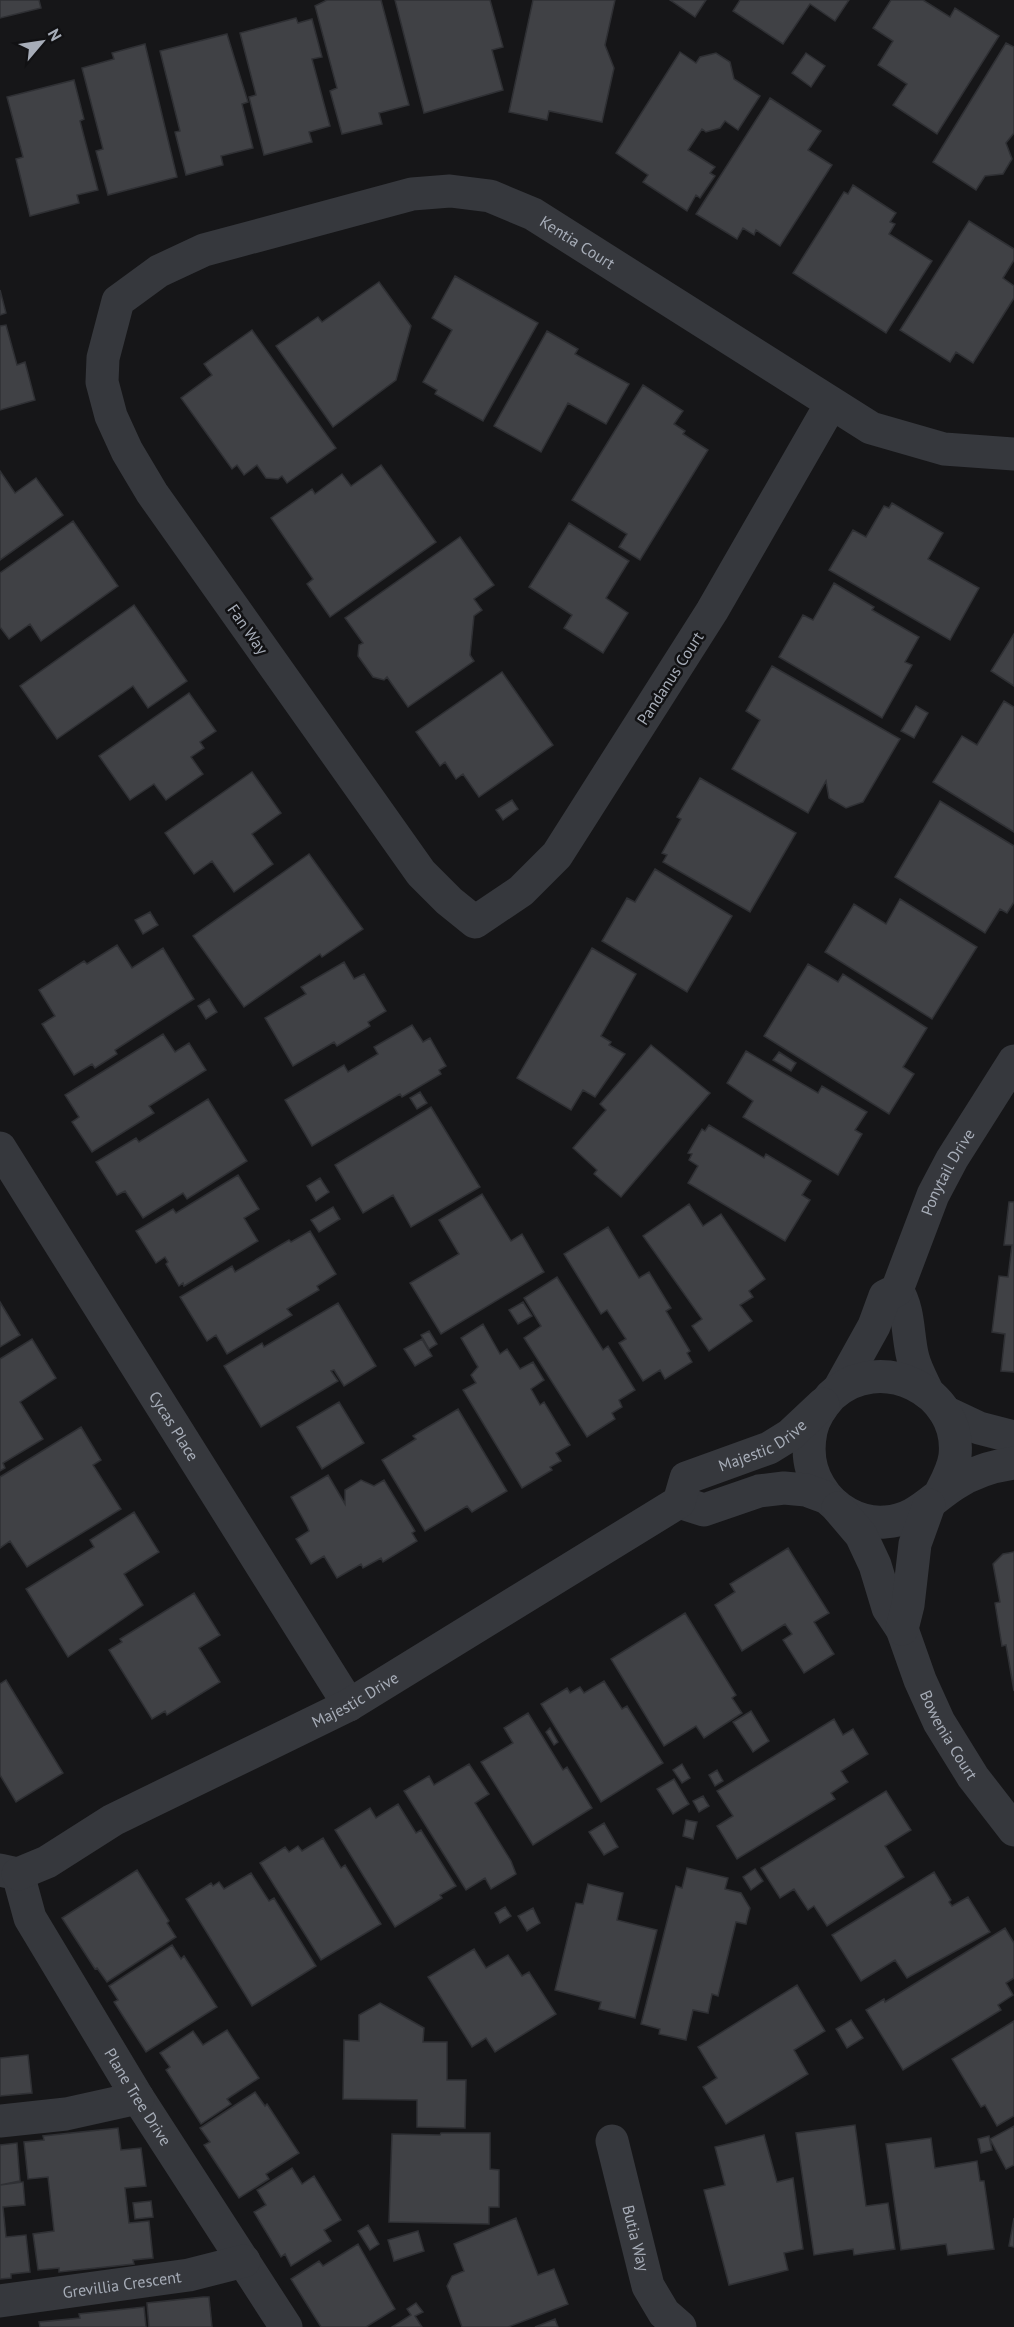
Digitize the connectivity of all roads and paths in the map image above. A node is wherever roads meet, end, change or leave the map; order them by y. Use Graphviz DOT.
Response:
graph roads {
  1 [pos="118,301"];
  2 [pos="831,405"];
  3 [pos="1014,454"];
  4 [pos="475,922"];
  5 [pos="1014,1061"];
  6 [pos="0,1148"];
  7 [pos="897,1290"];
  8 [pos="831,1396"];
  9 [pos="936,1403"];
  10 [pos="1014,1437"];
  11 [pos="1014,1463"];
  12 [pos="934,1499"];
  13 [pos="679,1502"];
  14 [pos="832,1503"];
  15 [pos="902,1629"];
  16 [pos="349,1705"];
  17 [pos="1014,1830"];
  18 [pos="9,1872"];
  19 [pos="138,2098"];
  20 [pos="0,2121"];
  21 [pos="612,2141"];
  22 [pos="244,2261"];
  23 [pos="0,2301"];
  24 [pos="286,2327"];
  25 [pos="680,2327"];
  1 -- 2 [label="street, Kentia Court"];
  1 -- 4 [label="street, Fan Way"];
  2 -- 3 [label="street, Kentia Court"];
  2 -- 4 [label="street, Pandanus Court"];
  5 -- 7 [label="street, Ponytail Drive"];
  6 -- 16 [label="street, Cycas Place"];
  7 -- 8 [label="street, Ponytail Drive"];
  7 -- 9 [label="street"];
  8 -- 9 [label="street"];
  8 -- 13 [label="street, Majestic Drive"];
  8 -- 14 [label="street"];
  9 -- 10 [label="street"];
  9 -- 12 [label="street"];
  11 -- 12 [label="street"];
  12 -- 14 [label="street"];
  12 -- 15 [label="street"];
  13 -- 14 [label="street"];
  13 -- 16 [label="street, Majestic Drive"];
  14 -- 15 [label="street, Bowenia Court"];
  15 -- 17 [label="street, Bowenia Court"];
  16 -- 18 [label="street, Majestic Drive"];
  18 -- 19 [label="street, Plane Tree Drive"];
  19 -- 20 [label="street"];
  19 -- 22 [label="street, Plane Tree Drive"];
  21 -- 25 [label="street, Butia Way"];
  22 -- 23 [label="street, Grevillia Crescent"];
  22 -- 24 [label="street, Plane Tree Drive"];
}
